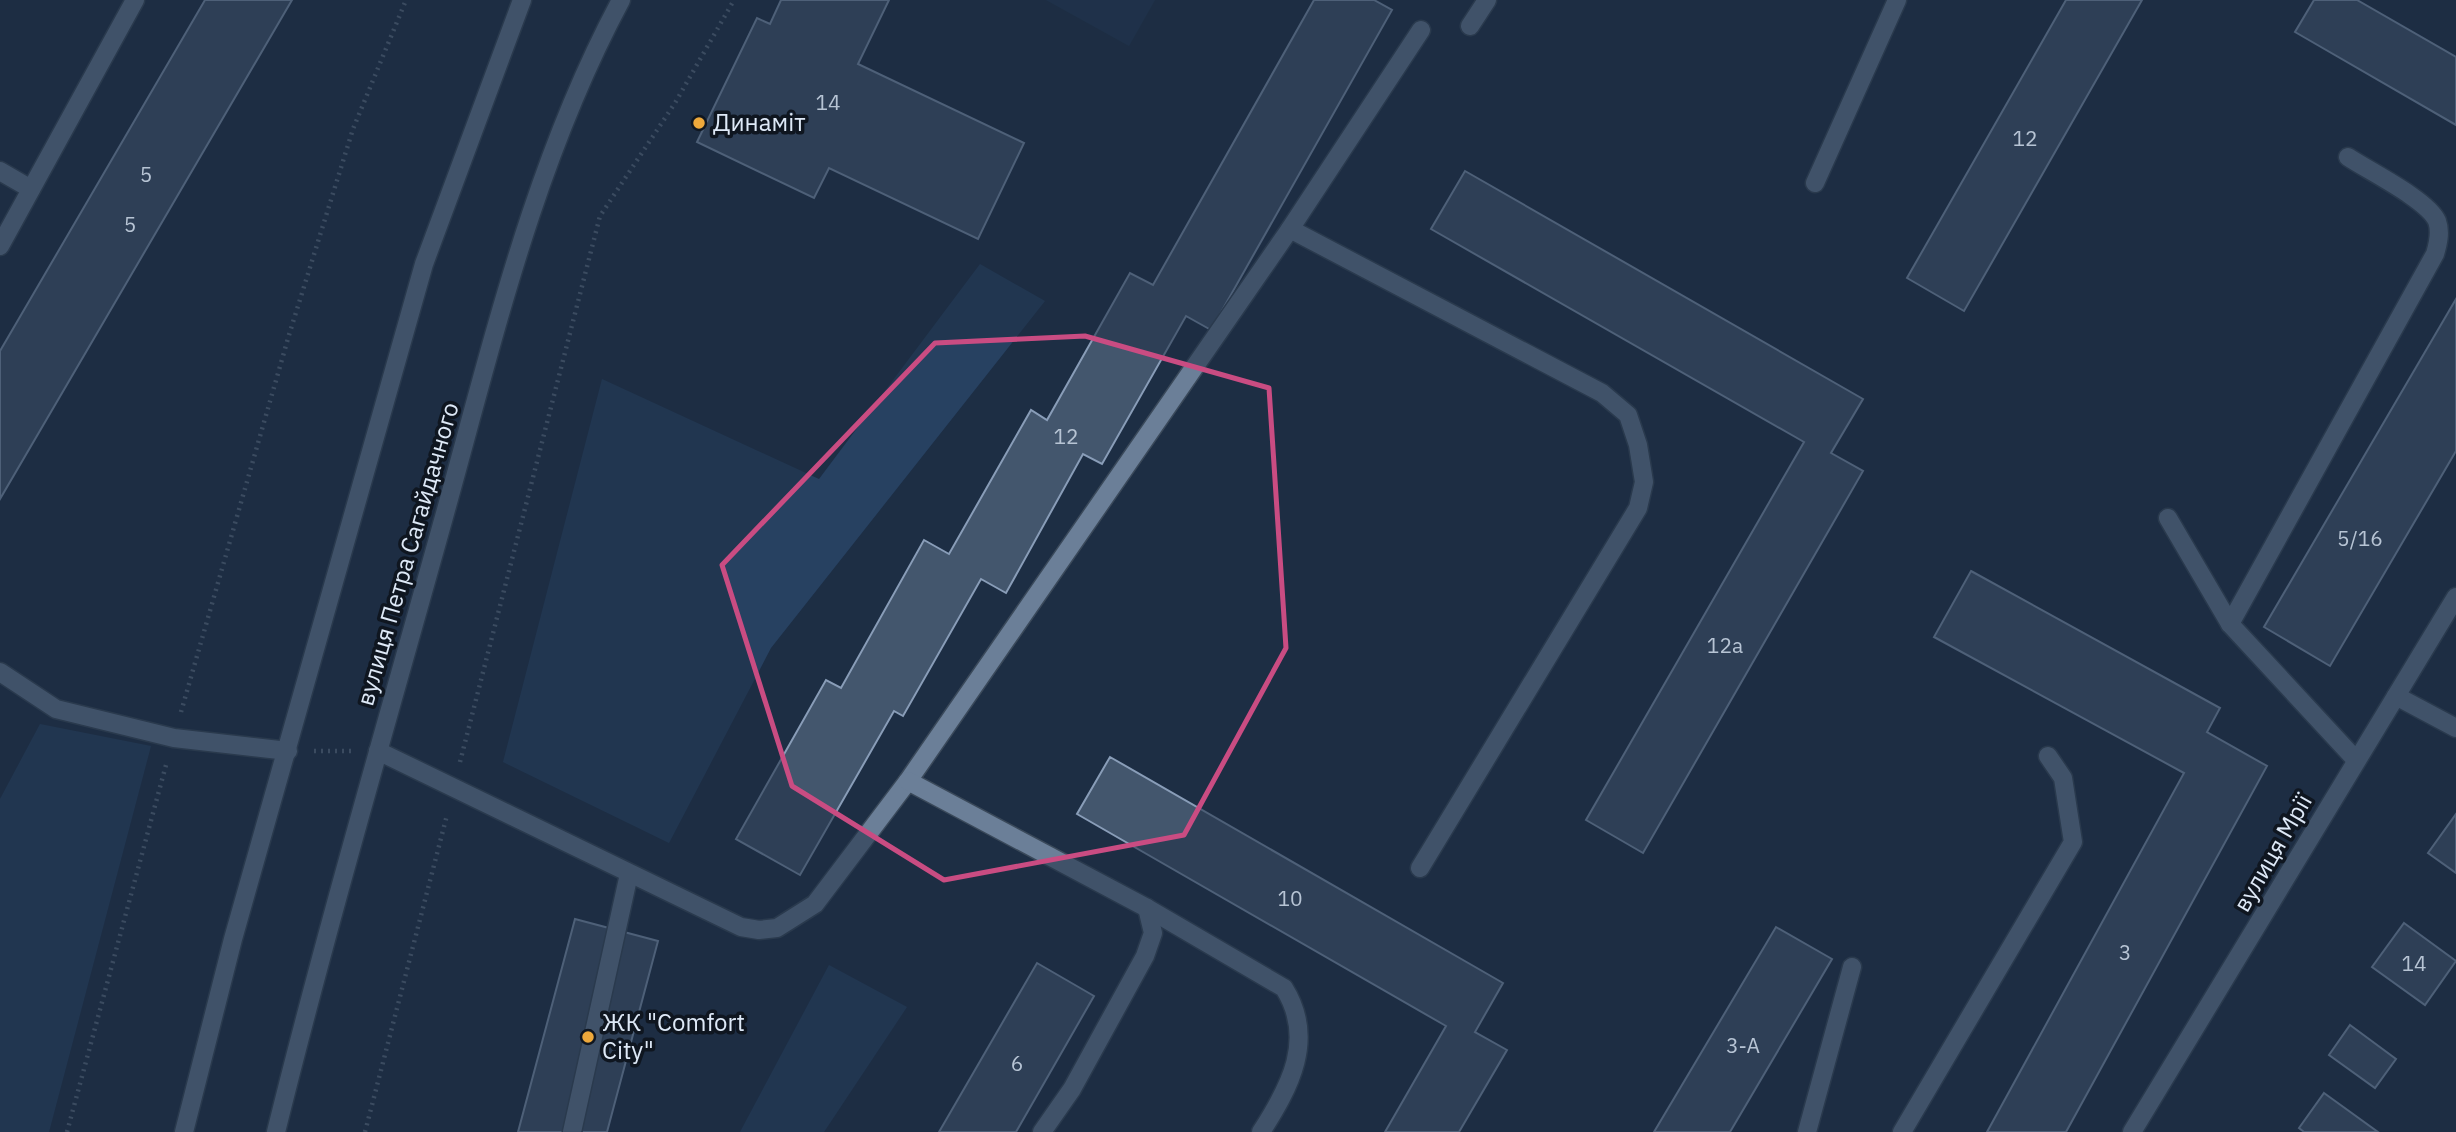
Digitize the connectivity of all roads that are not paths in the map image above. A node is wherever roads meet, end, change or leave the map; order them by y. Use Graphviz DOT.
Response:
graph roads {
  1 [pos="135,0"];
  2 [pos="522,0"];
  3 [pos="621,0"];
  4 [pos="1487,0"];
  5 [pos="1897,0"];
  6 [pos="1470,26"];
  7 [pos="1422,30"];
  8 [pos="2348,157"];
  9 [pos="0,171"];
  10 [pos="1815,183"];
  11 [pos="31,189"];
  12 [pos="1290,229"];
  13 [pos="0,246"];
  14 [pos="2168,518"];
  15 [pos="2456,597"];
  16 [pos="2230,624"];
  17 [pos="0,673"];
  18 [pos="2396,696"];
  19 [pos="2456,728"];
  20 [pos="288,751"];
  21 [pos="378,751"];
  22 [pos="2048,756"];
  23 [pos="2356,760"];
  24 [pos="908,781"];
  25 [pos="1420,868"];
  26 [pos="629,873"];
  27 [pos="1147,908"];
  28 [pos="1852,967"];
  29 [pos="184,1132"];
  30 [pos="276,1132"];
  31 [pos="572,1132"];
  32 [pos="1042,1132"];
  33 [pos="1261,1132"];
  34 [pos="1807,1132"];
  35 [pos="1902,1132"];
  36 [pos="2132,1132"];
  1 -- 11 [label="street"];
  2 -- 20 [label="street"];
  3 -- 21 [label="street, вулиця Петра Сагайдачного"];
  4 -- 6 [label="street"];
  5 -- 10 [label="street"];
  7 -- 12 [label="street"];
  8 -- 16 [label="street"];
  9 -- 11 [label="street"];
  11 -- 13 [label="street"];
  12 -- 24 [label="street"];
  12 -- 25 [label="street"];
  14 -- 16 [label="street"];
  15 -- 18 [label="street, вулиця Мрії"];
  16 -- 23 [label="street"];
  17 -- 20 [label="street"];
  18 -- 19 [label="street"];
  18 -- 23 [label="street, вулиця Мрії"];
  20 -- 29 [label="street"];
  21 -- 26 [label="street"];
  21 -- 30 [label="street, вулиця Петра Сагайдачного"];
  22 -- 35 [label="street"];
  23 -- 36 [label="street, вулиця Мрії"];
  24 -- 26 [label="street"];
  24 -- 27 [label="street"];
  26 -- 31 [label="street"];
  27 -- 32 [label="street"];
  27 -- 33 [label="street"];
  28 -- 34 [label="street"];
}
